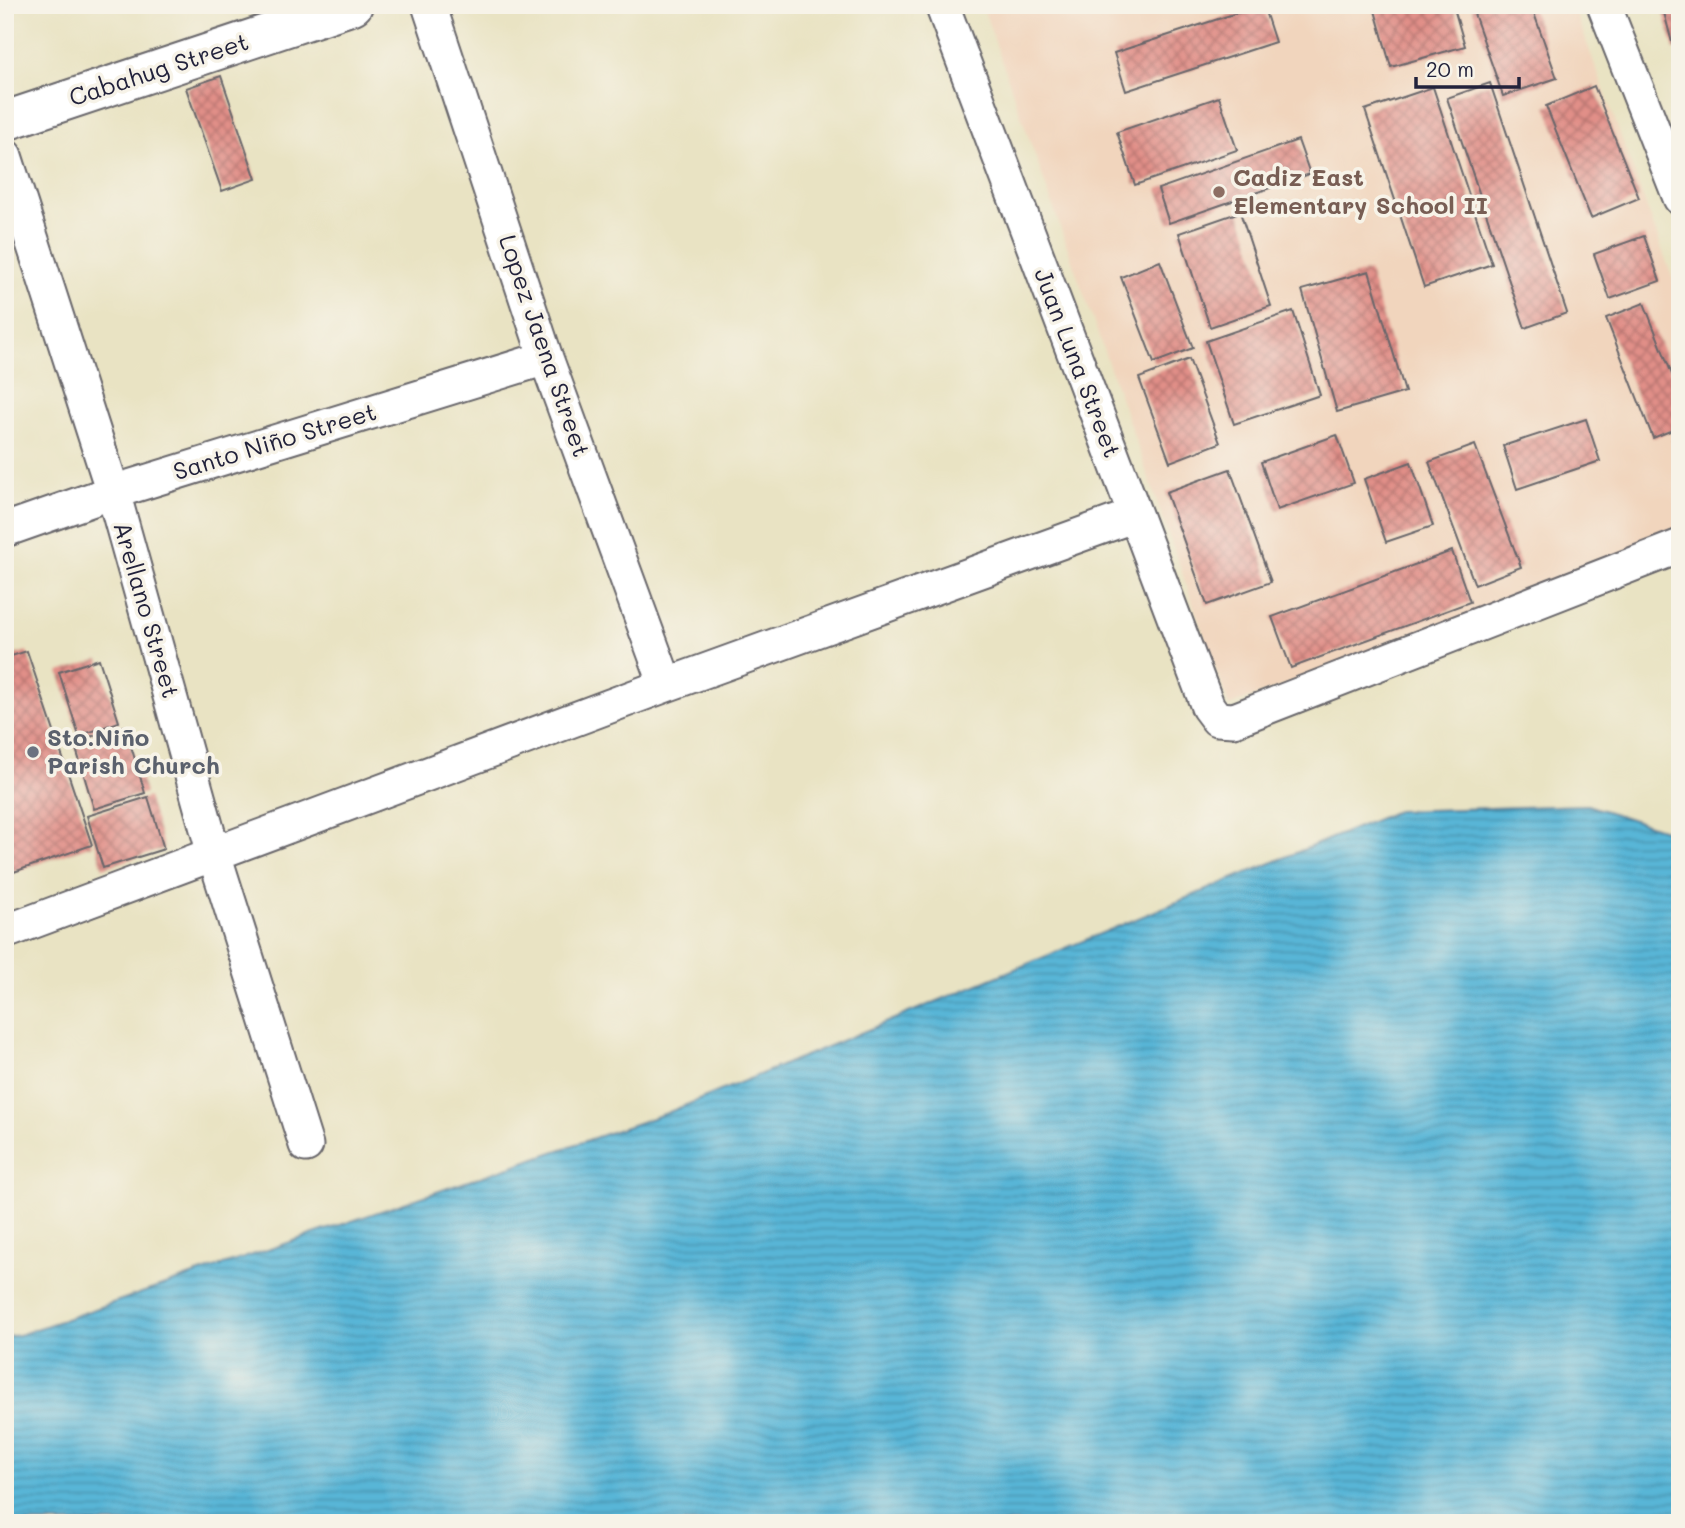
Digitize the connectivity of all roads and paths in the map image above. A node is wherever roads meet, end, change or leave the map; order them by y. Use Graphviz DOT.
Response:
graph roads {
  1 [pos="353,5"];
  2 [pos="429,5"];
  3 [pos="942,5"];
  4 [pos="1604,5"];
  5 [pos="5,121"];
  6 [pos="5,156"];
  7 [pos="1680,198"];
  8 [pos="546,358"];
  9 [pos="113,492"];
  10 [pos="1135,514"];
  11 [pos="5,530"];
  12 [pos="1680,545"];
  13 [pos="666,685"];
  14 [pos="214,854"];
  15 [pos="5,932"];
  16 [pos="306,1145"];
  1 -- 5 [label="street, Cabahug Street"];
  2 -- 8 [label="street, Lopez Jaena Street"];
  3 -- 10 [label="street, Juan Luna Street"];
  4 -- 7 [label="street"];
  6 -- 9 [label="street, Arellano Street"];
  8 -- 9 [label="street, Santo Niño Street"];
  8 -- 13 [label="street, Lopez Jaena Street"];
  9 -- 11 [label="street, Santo Niño Street"];
  9 -- 14 [label="street, Arellano Street"];
  10 -- 12 [label="street, Juan Luna Street"];
  10 -- 13 [label="street"];
  13 -- 14 [label="street"];
  14 -- 15 [label="street"];
  14 -- 16 [label="street, Arellano Street"];
}
